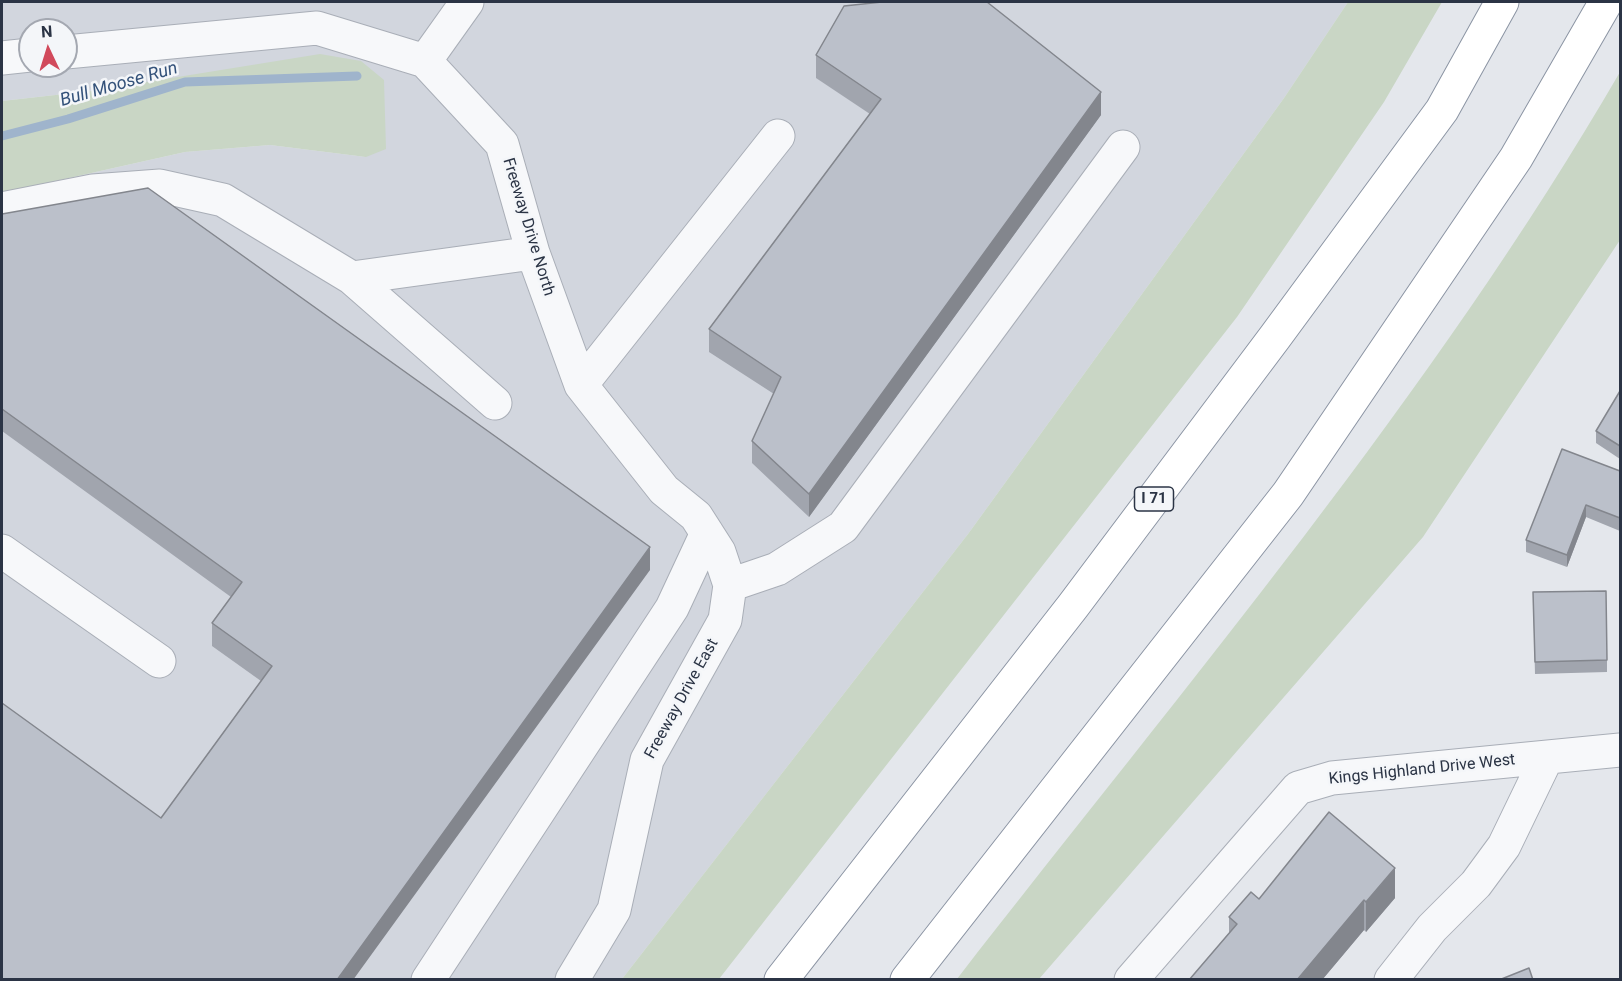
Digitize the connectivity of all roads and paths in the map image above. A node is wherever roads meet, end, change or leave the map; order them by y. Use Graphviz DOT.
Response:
graph roads {
  1 [pos="468,2"];
  2 [pos="1502,2"];
  3 [pos="1606,2"];
  4 [pos="78,50"];
  5 [pos="18,56"];
  6 [pos="2,57"];
  7 [pos="425,60"];
  8 [pos="778,136"];
  9 [pos="1123,147"];
  10 [pos="2,210"];
  11 [pos="533,254"];
  12 [pos="352,278"];
  13 [pos="581,385"];
  14 [pos="495,403"];
  15 [pos="713,543"];
  16 [pos="2,551"];
  17 [pos="730,585"];
  18 [pos="159,661"];
  19 [pos="1620,750"];
  20 [pos="1547,757"];
  21 [pos="428,980"];
  22 [pos="572,980"];
  23 [pos="781,980"];
  24 [pos="907,980"];
  25 [pos="1131,980"];
  26 [pos="1391,980"];
  1 -- 7 [label="street"];
  2 -- 23 [label="highway, I 71"];
  3 -- 24 [label="highway"];
  4 -- 7 [label="street"];
  5 -- 6 [label="street"];
  7 -- 11 [label="street, Freeway Drive North"];
  8 -- 13 [label="street"];
  9 -- 17 [label="street"];
  10 -- 12 [label="street"];
  11 -- 12 [label="street"];
  11 -- 13 [label="street, Freeway Drive North"];
  12 -- 14 [label="street"];
  13 -- 15 [label="street, Freeway Drive North"];
  15 -- 17 [label="street, Freeway Drive East"];
  15 -- 21 [label="street"];
  16 -- 18 [label="street"];
  17 -- 22 [label="street, Freeway Drive East"];
  19 -- 20 [label="street, Kings Highland Drive West"];
  20 -- 25 [label="street, Kings Highland Drive West"];
  20 -- 26 [label="street"];
}
